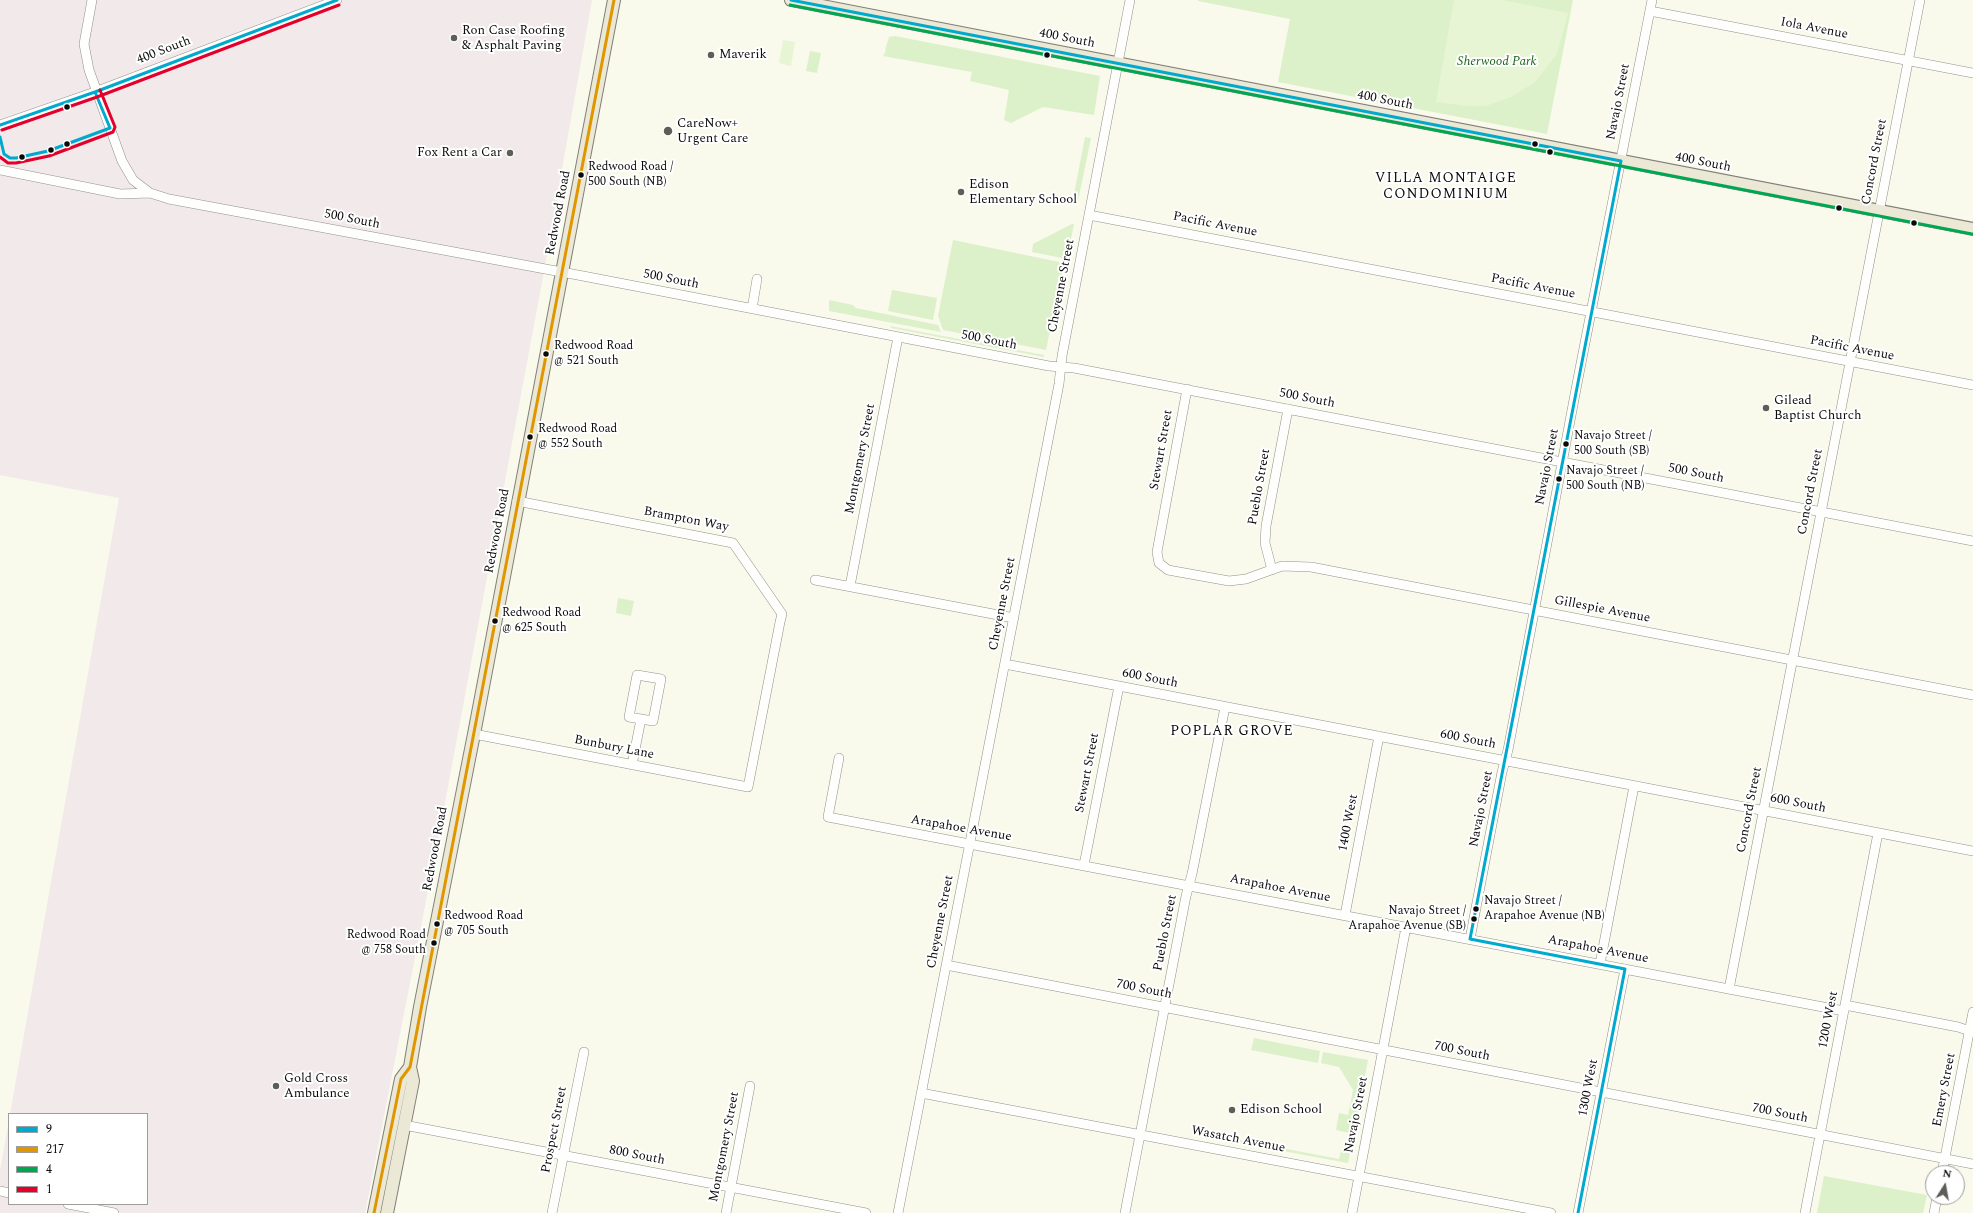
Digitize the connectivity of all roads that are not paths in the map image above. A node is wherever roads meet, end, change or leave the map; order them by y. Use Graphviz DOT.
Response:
graph roads {
  1 [pos="92,0"];
  2 [pos="337,0"];
  3 [pos="614,0"];
  4 [pos="792,0"];
  5 [pos="1130,0"];
  6 [pos="1652,0"];
  7 [pos="1920,0"];
  8 [pos="1650,11"];
  9 [pos="1908,61"];
  10 [pos="1118,63"];
  11 [pos="1973,73"];
  12 [pos="95,92"];
  13 [pos="0,125"];
  14 [pos="1621,161"];
  15 [pos="0,170"];
  16 [pos="150,193"];
  17 [pos="1879,211"];
  18 [pos="1089,214"];
  19 [pos="1973,229"];
  20 [pos="561,272"];
  21 [pos="758,279"];
  22 [pos="752,309"];
  23 [pos="1591,312"];
  24 [pos="898,337"];
  25 [pos="1850,362"];
  26 [pos="1060,367"];
  27 [pos="1973,385"];
  28 [pos="1187,389"];
  29 [pos="1288,409"];
  30 [pos="1562,462"];
  31 [pos="517,502"];
  32 [pos="1821,512"];
  33 [pos="1973,541"];
  34 [pos="1159,563"];
  35 [pos="1272,570"];
  36 [pos="815,580"];
  37 [pos="850,586"];
  38 [pos="1534,610"];
  39 [pos="1014,618"];
  40 [pos="1792,660"];
  41 [pos="1005,664"];
  42 [pos="1118,686"];
  43 [pos="1973,695"];
  44 [pos="1225,706"];
  45 [pos="641,719"];
  46 [pos="474,734"];
  47 [pos="1379,736"];
  48 [pos="839,758"];
  49 [pos="1505,761"];
  50 [pos="632,765"];
  51 [pos="1634,786"];
  52 [pos="748,787"];
  53 [pos="1763,810"];
  54 [pos="1878,833"];
  55 [pos="970,843"];
  56 [pos="1973,851"];
  57 [pos="1084,865"];
  58 [pos="1189,885"];
  59 [pos="1345,915"];
  60 [pos="1406,927"];
  61 [pos="1470,939"];
  62 [pos="1600,964"];
  63 [pos="946,965"];
  64 [pos="1625,969"];
  65 [pos="1729,989"];
  66 [pos="1164,1008"];
  67 [pos="1844,1008"];
  68 [pos="1973,1012"];
  69 [pos="1971,1032"];
  70 [pos="1383,1050"];
  71 [pos="584,1052"];
  72 [pos="410,1067"];
  73 [pos="750,1086"];
  74 [pos="1601,1092"];
  75 [pos="921,1093"];
  76 [pos="404,1125"];
  77 [pos="1140,1135"];
  78 [pos="1820,1135"];
  79 [pos="564,1155"];
  80 [pos="1944,1159"];
  81 [pos="1973,1164"];
  82 [pos="1943,1165"];
  83 [pos="1359,1176"];
  84 [pos="731,1187"];
  85 [pos="73,1205"];
  86 [pos="114,1213"];
  87 [pos="374,1213"];
  88 [pos="388,1213"];
  89 [pos="552,1213"];
  90 [pos="726,1213"];
  91 [pos="866,1213"];
  92 [pos="898,1213"];
  93 [pos="1125,1213"];
  94 [pos="1352,1213"];
  95 [pos="1550,1213"];
  96 [pos="1578,1213"];
  97 [pos="1805,1213"];
  1 -- 12 [label="street"];
  2 -- 12 [label="street, 400 South"];
  3 -- 20 [label="main road, Redwood Road"];
  4 -- 10 [label="main road, 400 South"];
  5 -- 10 [label="street, Cheyenne Street"];
  6 -- 8 [label="street, Navajo Street"];
  7 -- 9 [label="street, Concord Street"];
  8 -- 9 [label="street, Iola Avenue"];
  8 -- 14 [label="street, Navajo Street"];
  9 -- 11 [label="street, Iola Avenue"];
  9 -- 17 [label="street, Concord Street"];
  10 -- 14 [label="main road, 400 South"];
  10 -- 18 [label="street, Cheyenne Street"];
  12 -- 13 [label="street, 400 South"];
  12 -- 16 [label="street"];
  14 -- 17 [label="main road, 400 South"];
  14 -- 23 [label="street, Navajo Street"];
  15 -- 16 [label="street, 500 South"];
  16 -- 20 [label="street, 500 South"];
  17 -- 19 [label="main road, 400 South"];
  17 -- 25 [label="street, Concord Street"];
  18 -- 23 [label="street, Pacific Avenue"];
  18 -- 26 [label="street, Cheyenne Street"];
  20 -- 22 [label="street, 500 South"];
  20 -- 31 [label="main road, Redwood Road"];
  21 -- 22 [label="street"];
  22 -- 24 [label="street, 500 South"];
  23 -- 25 [label="street, Pacific Avenue"];
  23 -- 30 [label="street, Navajo Street"];
  24 -- 26 [label="street, 500 South"];
  24 -- 37 [label="street, Montgomery Street"];
  25 -- 27 [label="street, Pacific Avenue"];
  25 -- 32 [label="street, Concord Street"];
  26 -- 28 [label="street, 500 South"];
  26 -- 39 [label="street, Cheyenne Street"];
  28 -- 29 [label="street, 500 South"];
  28 -- 34 [label="street, Stewart Street"];
  29 -- 30 [label="street, 500 South"];
  29 -- 35 [label="street, Pueblo Street"];
  30 -- 32 [label="street, 500 South"];
  30 -- 38 [label="street, Navajo Street"];
  31 -- 46 [label="main road, Redwood Road"];
  31 -- 52 [label="street, Brampton Way"];
  32 -- 33 [label="street, 500 South"];
  32 -- 40 [label="street, Concord Street"];
  34 -- 35 [label="street, Gillespie Avenue"];
  35 -- 38 [label="street, Gillespie Avenue"];
  36 -- 37 [label="street"];
  37 -- 39 [label="street"];
  38 -- 40 [label="street, Gillespie Avenue"];
  38 -- 49 [label="street, Navajo Street"];
  39 -- 41 [label="street, Cheyenne Street"];
  40 -- 43 [label="street, Gillespie Avenue"];
  40 -- 53 [label="street, Concord Street"];
  41 -- 42 [label="street, 600 South"];
  41 -- 55 [label="street, Cheyenne Street"];
  42 -- 44 [label="street, 600 South"];
  42 -- 57 [label="street, Stewart Street"];
  44 -- 47 [label="street, 600 South"];
  44 -- 58 [label="street, Pueblo Street"];
  45 -- 45 [label="street"];
  45 -- 50 [label="street"];
  46 -- 50 [label="street, Bunbury Lane"];
  46 -- 72 [label="main road, Redwood Road"];
  47 -- 49 [label="street, 600 South"];
  47 -- 59 [label="street, 1400 West"];
  48 -- 55 [label="street, Arapahoe Avenue"];
  49 -- 51 [label="street, 600 South"];
  49 -- 61 [label="street, Navajo Street"];
  50 -- 52 [label="street, Bunbury Lane"];
  51 -- 53 [label="street, 600 South"];
  51 -- 62 [label="street"];
  53 -- 54 [label="street, 600 South"];
  53 -- 65 [label="street, Concord Street"];
  54 -- 56 [label="street, 600 South"];
  54 -- 67 [label="street, 1200 West"];
  55 -- 57 [label="street, Arapahoe Avenue"];
  55 -- 63 [label="street, Cheyenne Street"];
  57 -- 58 [label="street, Arapahoe Avenue"];
  58 -- 59 [label="street, Arapahoe Avenue"];
  58 -- 66 [label="street, Pueblo Street"];
  59 -- 60 [label="street, Arapahoe Avenue"];
  60 -- 61 [label="street, Arapahoe Avenue"];
  60 -- 70 [label="street, Navajo Street"];
  61 -- 62 [label="street, Arapahoe Avenue"];
  62 -- 64 [label="street, Arapahoe Avenue"];
  63 -- 66 [label="street, 700 South"];
  63 -- 75 [label="street, Cheyenne Street"];
  64 -- 65 [label="street, Arapahoe Avenue"];
  64 -- 74 [label="street, 1300 West"];
  65 -- 67 [label="street, Arapahoe Avenue"];
  66 -- 70 [label="street, 700 South"];
  66 -- 77 [label="street, Pueblo Street"];
  67 -- 69 [label="street, Arapahoe Avenue"];
  67 -- 78 [label="street, 1200 West"];
  68 -- 69 [label="street, Emery Street"];
  69 -- 80 [label="street, Emery Street"];
  70 -- 74 [label="street, 700 South"];
  70 -- 83 [label="street, Navajo Street"];
  71 -- 79 [label="street, Prospect Street"];
  72 -- 76 [label="main road, Redwood Road"];
  72 -- 87 [label="main road, Redwood Road"];
  73 -- 84 [label="street, Montgomery Street"];
  74 -- 78 [label="street, 700 South"];
  74 -- 96 [label="street, 1300 West"];
  75 -- 77 [label="street, Wasatch Avenue"];
  75 -- 92 [label="street, Cheyenne Street"];
  76 -- 79 [label="street, 800 South"];
  76 -- 88 [label="main road, Redwood Road"];
  77 -- 83 [label="street, Wasatch Avenue"];
  77 -- 93 [label="street, Pueblo Street"];
  78 -- 80 [label="street, 700 South"];
  78 -- 97 [label="street, 1200 West"];
  79 -- 84 [label="street, 800 South"];
  79 -- 89 [label="street, Prospect Street"];
  80 -- 81 [label="street, 700 South"];
  80 -- 82 [label="street, Emery Street"];
  83 -- 94 [label="street, Navajo Street"];
  83 -- 95 [label="street, Wasatch Avenue"];
  84 -- 90 [label="street, Montgomery Street"];
  84 -- 91 [label="street, 800 South"];
  85 -- 86 [label="street"];
}
